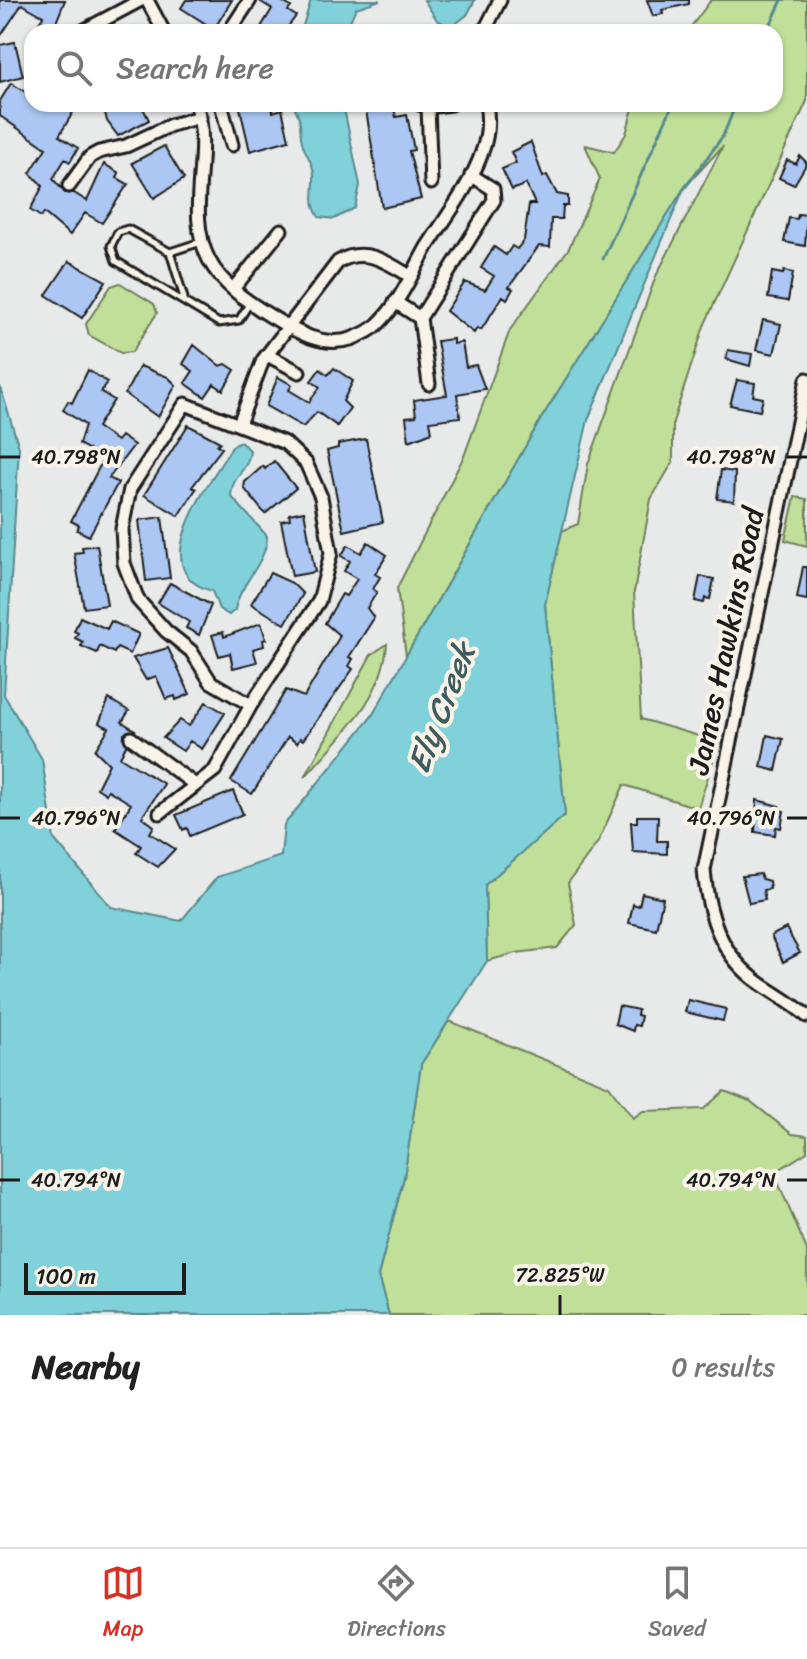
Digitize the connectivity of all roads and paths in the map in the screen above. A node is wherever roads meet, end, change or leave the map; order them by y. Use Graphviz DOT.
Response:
graph roads {
  1 [pos="144,0"];
  2 [pos="250,0"];
  3 [pos="500,0"];
  4 [pos="97,24"];
  5 [pos="159,24"];
  6 [pos="234,24"];
  7 [pos="488,24"];
  8 [pos="198,112"];
  9 [pos="223,112"];
  10 [pos="424,112"];
  11 [pos="486,112"];
  12 [pos="200,117"];
  13 [pos="232,145"];
  14 [pos="471,175"];
  15 [pos="431,183"];
  16 [pos="69,186"];
  17 [pos="281,230"];
  18 [pos="201,242"];
  19 [pos="170,252"];
  20 [pos="410,276"];
  21 [pos="233,289"];
  22 [pos="184,299"];
  23 [pos="395,302"];
  24 [pos="250,303"];
  25 [pos="420,318"];
  26 [pos="289,327"];
  27 [pos="267,355"];
  28 [pos="299,372"];
  29 [pos="807,379"];
  30 [pos="429,384"];
  31 [pos="239,424"];
  32 [pos="251,705"];
  33 [pos="131,738"];
  34 [pos="194,784"];
  35 [pos="160,813"];
  36 [pos="807,1016"];
  1 -- 4 [label="street"];
  1 -- 5 [label="street"];
  2 -- 6 [label="street"];
  3 -- 7 [label="street"];
  8 -- 12 [label="street"];
  9 -- 13 [label="street"];
  10 -- 15 [label="street"];
  11 -- 14 [label="street"];
  12 -- 16 [label="street"];
  12 -- 18 [label="street"];
  14 -- 20 [label="street"];
  14 -- 25 [label="street"];
  17 -- 21 [label="street"];
  18 -- 19 [label="lane"];
  18 -- 21 [label="street"];
  19 -- 22 [label="lane"];
  19 -- 22 [label="lane"];
  20 -- 23 [label="street"];
  20 -- 26 [label="street"];
  21 -- 24 [label="street"];
  22 -- 24 [label="lane"];
  23 -- 25 [label="street"];
  23 -- 26 [label="street"];
  24 -- 26 [label="street"];
  25 -- 30 [label="street"];
  26 -- 27 [label="street"];
  27 -- 28 [label="street"];
  27 -- 31 [label="street"];
  29 -- 36 [label="street, James Hawkins Road"];
  31 -- 32 [label="street"];
  31 -- 32 [label="street"];
  32 -- 34 [label="street"];
  33 -- 34 [label="street"];
  34 -- 35 [label="street"];
}
